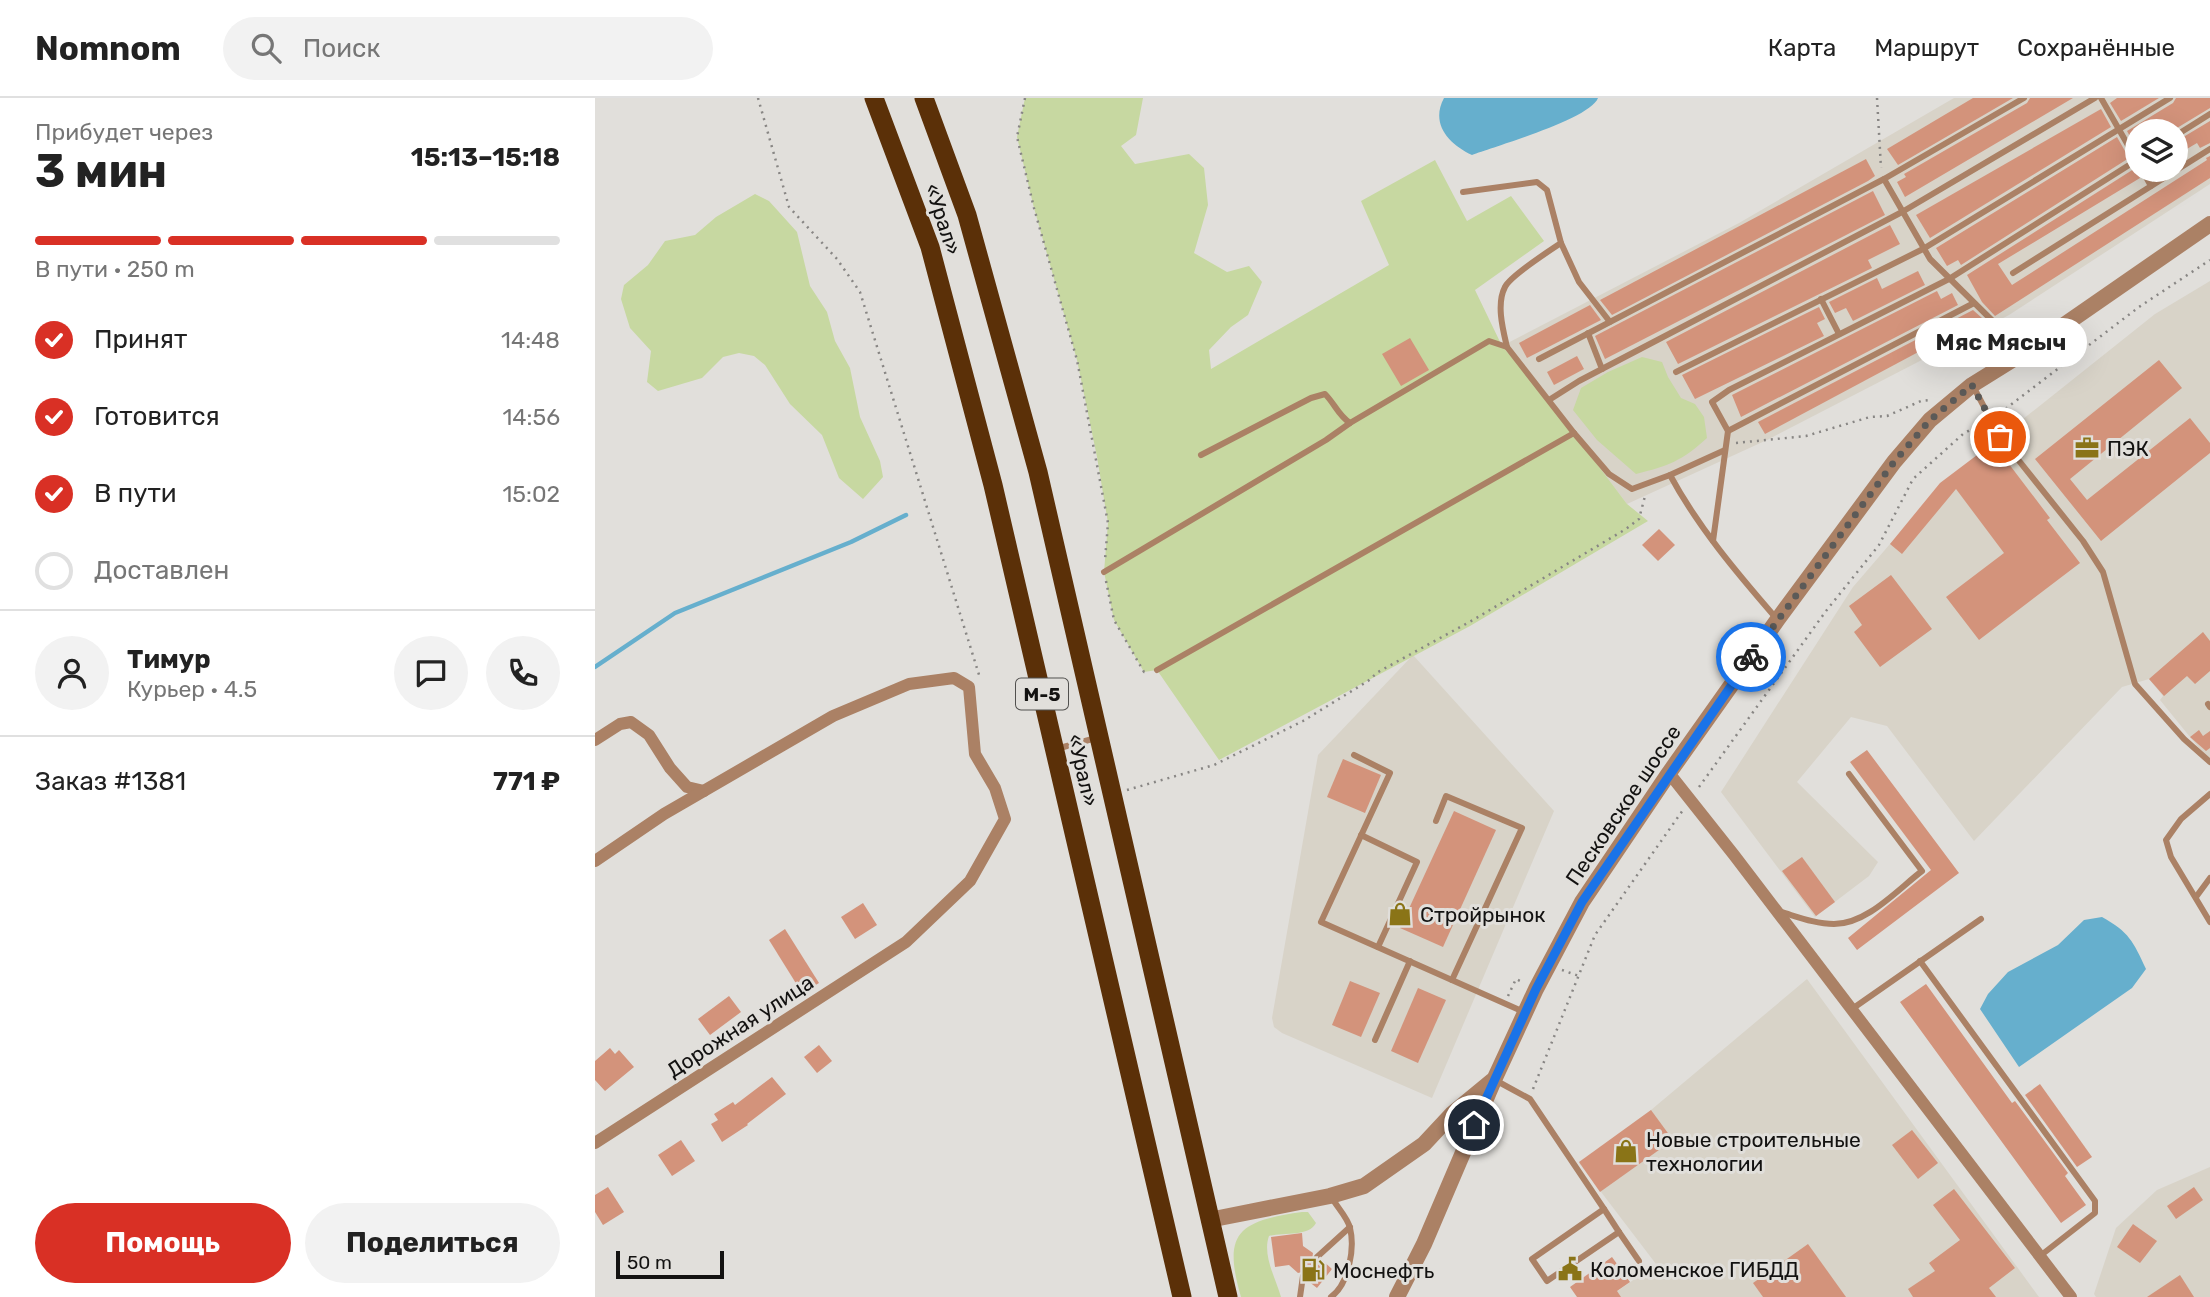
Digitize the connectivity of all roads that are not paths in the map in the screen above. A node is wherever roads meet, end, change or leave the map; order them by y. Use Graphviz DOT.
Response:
graph roads {
  1 [pos="874,98"];
  2 [pos="924,98"];
  3 [pos="2024,98"];
  4 [pos="2095,98"];
  5 [pos="2101,98"];
  6 [pos="2170,98"];
  7 [pos="2210,114"];
  8 [pos="2188,128"];
  9 [pos="2120,130"];
  10 [pos="2125,139"];
  11 [pos="2210,149"];
  12 [pos="2125,168"];
  13 [pos="1884,179"];
  14 [pos="2149,182"];
  15 [pos="2151,186"];
  16 [pos="1463,192"];
  17 [pos="1902,212"];
  18 [pos="2210,224"];
  19 [pos="1561,243"];
  20 [pos="1923,249"];
  21 [pos="2014,273"];
  22 [pos="1949,279"];
  23 [pos="1821,299"];
  24 [pos="1974,303"];
  25 [pos="1610,322"];
  26 [pos="1588,334"];
  27 [pos="1839,334"];
  28 [pos="1507,347"];
  29 [pos="2025,352"];
  30 [pos="1539,359"];
  31 [pos="1602,369"];
  32 [pos="1676,372"];
  33 [pos="1972,385"];
  34 [pos="1549,400"];
  35 [pos="1350,423"];
  36 [pos="1728,431"];
  37 [pos="1574,433"];
  38 [pos="1725,450"];
  39 [pos="1201,455"];
  40 [pos="1670,475"];
  41 [pos="1713,541"];
  42 [pos="1104,572"];
  43 [pos="1777,619"];
  44 [pos="1157,670"];
  45 [pos="1098,738"];
  46 [pos="595,740"];
  47 [pos="1055,749"];
  48 [pos="1354,755"];
  49 [pos="2210,762"];
  50 [pos="1669,773"];
  51 [pos="1849,774"];
  52 [pos="703,791"];
  53 [pos="2210,793"];
  54 [pos="1436,821"];
  55 [pos="1361,835"];
  56 [pos="595,861"];
  57 [pos="2210,878"];
  58 [pos="2196,897"];
  59 [pos="1776,910"];
  60 [pos="1981,919"];
  61 [pos="2210,922"];
  62 [pos="1378,947"];
  63 [pos="1410,961"];
  64 [pos="1920,961"];
  65 [pos="1452,980"];
  66 [pos="1852,1009"];
  67 [pos="1525,1013"];
  68 [pos="1375,1040"];
  69 [pos="1493,1080"];
  70 [pos="1452,1114"];
  71 [pos="1474,1125"];
  72 [pos="595,1143"];
  73 [pos="1331,1196"];
  74 [pos="1604,1209"];
  75 [pos="1209,1220"];
  76 [pos="1350,1227"];
  77 [pos="1619,1232"];
  78 [pos="2040,1256"];
  79 [pos="1317,1257"];
  80 [pos="1639,1261"];
  81 [pos="1303,1276"];
  82 [pos="1182,1297"];
  83 [pos="1228,1297"];
  84 [pos="1300,1297"];
  85 [pos="1331,1297"];
  86 [pos="1397,1297"];
  87 [pos="2071,1297"];
  1 -- 47 [label="highway, «Урал» / М-5"];
  2 -- 45 [label="highway, «Урал» / М-5"];
  3 -- 13 [label="lane"];
  4 -- 17 [label="lane"];
  5 -- 9 [label="lane"];
  6 -- 9 [label="lane"];
  7 -- 8 [label="lane"];
  9 -- 10 [label="lane"];
  9 -- 20 [label="lane"];
  11 -- 15 [label="lane"];
  12 -- 22 [label="lane"];
  13 -- 17 [label="lane"];
  13 -- 25 [label="lane"];
  14 -- 15 [label="lane"];
  15 -- 21 [label="lane"];
  16 -- 19 [label="lane"];
  17 -- 20 [label="lane"];
  17 -- 31 [label="lane"];
  18 -- 29 [label="street, Песковское шоссе"];
  19 -- 25 [label="lane"];
  19 -- 28 [label="lane"];
  20 -- 22 [label="lane"];
  20 -- 23 [label="lane"];
  22 -- 24 [label="lane"];
  22 -- 27 [label="lane"];
  23 -- 27 [label="lane"];
  23 -- 32 [label="lane"];
  24 -- 29 [label="lane"];
  24 -- 36 [label="lane"];
  25 -- 26 [label="lane"];
  26 -- 30 [label="lane"];
  26 -- 31 [label="lane"];
  27 -- 36 [label="lane"];
  28 -- 34 [label="lane"];
  28 -- 35 [label="lane"];
  29 -- 33 [label="street, Песковское шоссе"];
  31 -- 34 [label="lane"];
  33 -- 43 [label="street, Песковское шоссе"];
  33 -- 49 [label="lane"];
  34 -- 37 [label="lane"];
  35 -- 39 [label="lane"];
  35 -- 42 [label="lane"];
  36 -- 38 [label="lane"];
  37 -- 40 [label="lane"];
  37 -- 44 [label="lane"];
  38 -- 40 [label="lane"];
  38 -- 41 [label="lane"];
  40 -- 41 [label="lane"];
  41 -- 43 [label="lane"];
  43 -- 50 [label="street, Песковское шоссе"];
  45 -- 47 [label="lane"];
  45 -- 75 [label="highway, «Урал» / М-5"];
  46 -- 52 [label="street"];
  47 -- 82 [label="highway, «Урал» / М-5"];
  48 -- 55 [label="lane"];
  50 -- 59 [label="street"];
  50 -- 67 [label="street, Песковское шоссе"];
  51 -- 59 [label="lane"];
  52 -- 56 [label="street"];
  52 -- 72 [label="street, Дорожная улица"];
  53 -- 58 [label="lane"];
  54 -- 65 [label="lane"];
  55 -- 62 [label="lane"];
  55 -- 62 [label="lane"];
  57 -- 58 [label="lane"];
  58 -- 61 [label="lane"];
  59 -- 66 [label="street"];
  60 -- 64 [label="lane"];
  62 -- 63 [label="lane"];
  63 -- 65 [label="lane"];
  63 -- 68 [label="lane"];
  64 -- 66 [label="lane"];
  64 -- 78 [label="lane"];
  65 -- 67 [label="lane"];
  66 -- 78 [label="street"];
  67 -- 69 [label="street, Песковское шоссе"];
  69 -- 70 [label="street"];
  69 -- 71 [label="street, Песковское шоссе"];
  69 -- 74 [label="lane"];
  70 -- 71 [label="street"];
  70 -- 73 [label="street"];
  71 -- 86 [label="street, Песковское шоссе"];
  73 -- 75 [label="street"];
  73 -- 76 [label="lane"];
  74 -- 77 [label="lane"];
  74 -- 77 [label="lane"];
  75 -- 83 [label="highway, «Урал» / М-5"];
  76 -- 79 [label="lane"];
  76 -- 85 [label="lane"];
  77 -- 80 [label="lane"];
  78 -- 87 [label="street"];
  81 -- 84 [label="lane"];
}
